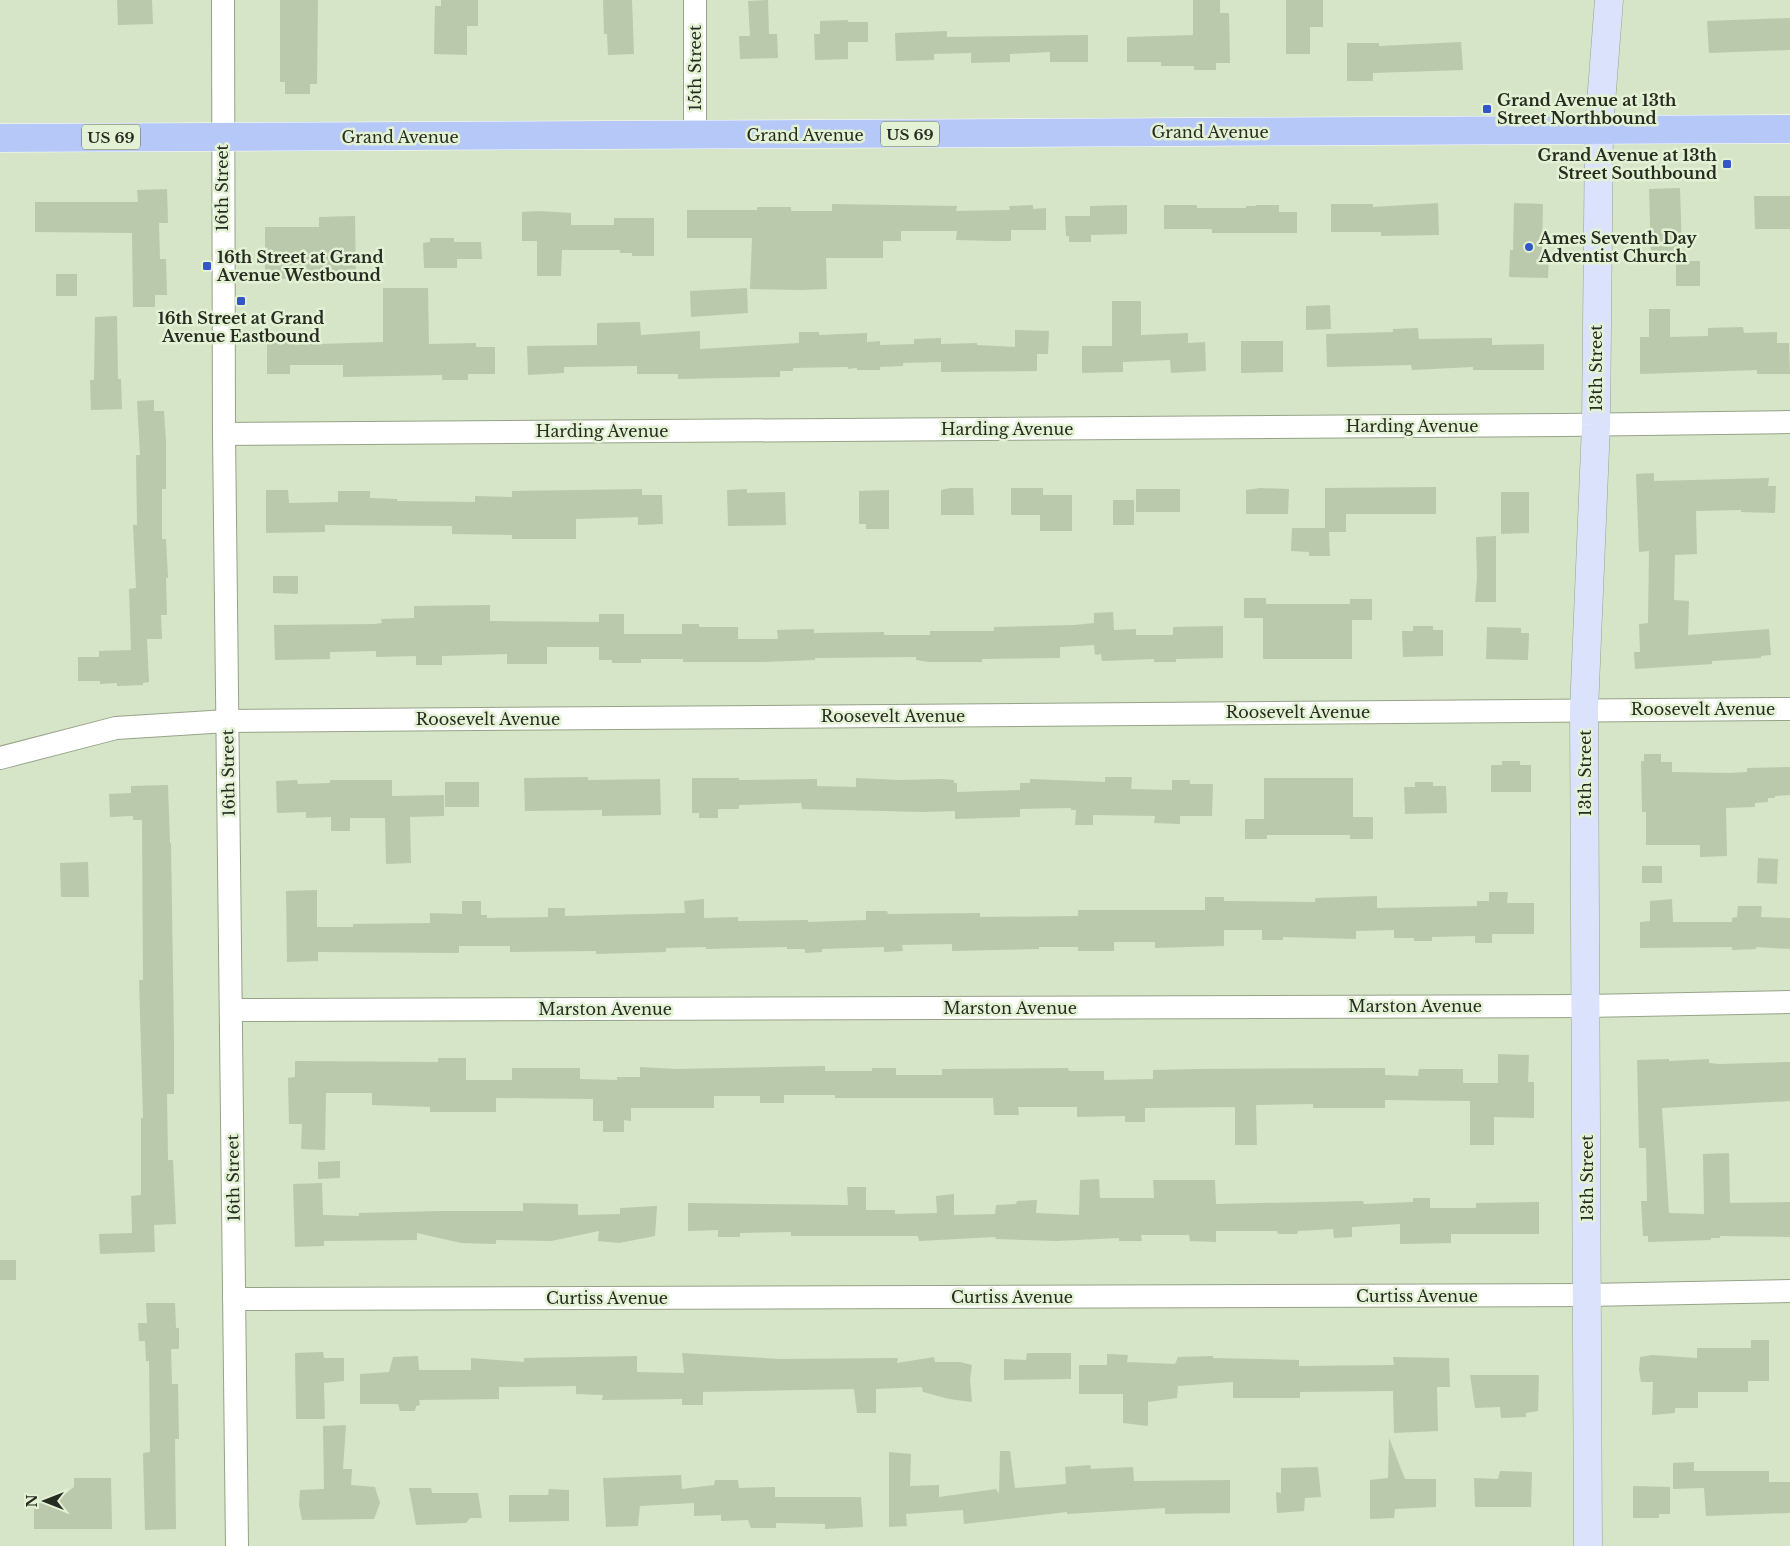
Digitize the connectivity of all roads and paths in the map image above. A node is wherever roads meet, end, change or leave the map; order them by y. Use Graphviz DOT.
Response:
graph roads {
  1 [pos="223,0"];
  2 [pos="695,0"];
  3 [pos="1609,0"];
  4 [pos="1599,129"];
  5 [pos="1790,129"];
  6 [pos="695,136"];
  7 [pos="222,137"];
  8 [pos="0,138"];
  9 [pos="1790,422"];
  10 [pos="1596,425"];
  11 [pos="224,434"];
  12 [pos="1790,709"];
  13 [pos="1584,710"];
  14 [pos="227,721"];
  15 [pos="0,758"];
  16 [pos="1790,1002"];
  17 [pos="1586,1006"];
  18 [pos="231,1010"];
  19 [pos="1790,1291"];
  20 [pos="1587,1295"];
  21 [pos="234,1299"];
  22 [pos="237,1546"];
  23 [pos="1588,1546"];
  1 -- 7 [label="street, 16th Street"];
  2 -- 6 [label="street, 15th Street"];
  3 -- 4 [label="main road, 13th Street"];
  4 -- 5 [label="main road, Grand Avenue"];
  4 -- 6 [label="main road, Grand Avenue / US 69"];
  4 -- 10 [label="main road, 13th Street"];
  6 -- 7 [label="main road, Grand Avenue / US 69"];
  7 -- 8 [label="main road, Grand Avenue / US 69"];
  7 -- 11 [label="street, 16th Street"];
  9 -- 10 [label="street, Harding Avenue"];
  10 -- 11 [label="street, Harding Avenue"];
  10 -- 13 [label="main road, 13th Street"];
  11 -- 14 [label="street, 16th Street"];
  12 -- 13 [label="street, Roosevelt Avenue"];
  13 -- 14 [label="street, Roosevelt Avenue"];
  13 -- 17 [label="main road, 13th Street"];
  14 -- 15 [label="street, Roosevelt Avenue"];
  14 -- 18 [label="street, 16th Street"];
  16 -- 17 [label="street, Marston Avenue"];
  17 -- 18 [label="street, Marston Avenue"];
  17 -- 20 [label="main road, 13th Street"];
  18 -- 21 [label="street, 16th Street"];
  19 -- 20 [label="street, Curtiss Avenue"];
  20 -- 21 [label="street, Curtiss Avenue"];
  20 -- 23 [label="main road, 13th Street"];
  21 -- 22 [label="street, 16th Street"];
}
